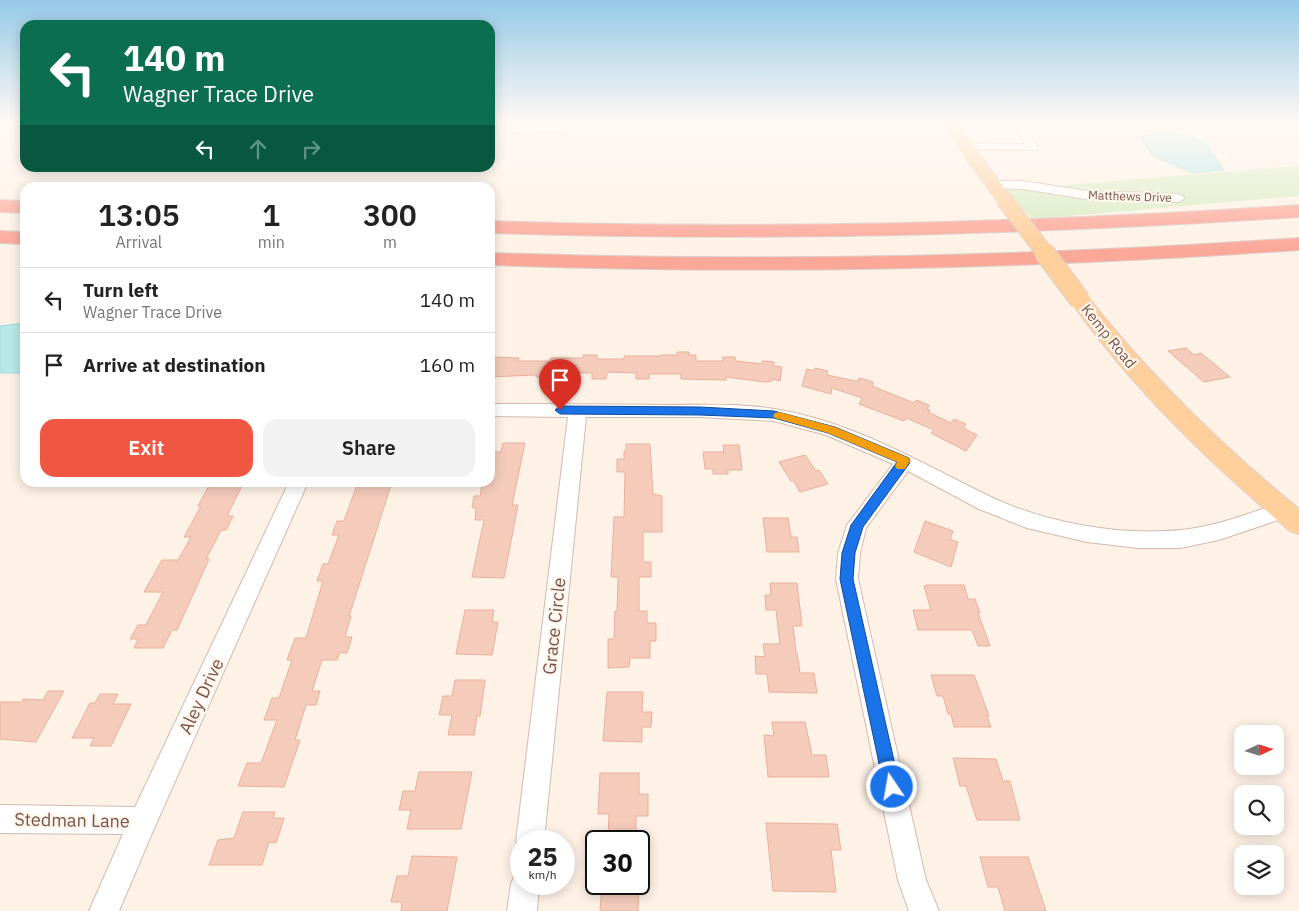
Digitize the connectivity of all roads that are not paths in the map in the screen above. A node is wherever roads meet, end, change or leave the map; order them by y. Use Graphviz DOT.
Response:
graph roads {
  1 [pos="978,165"];
  2 [pos="998,192"];
  3 [pos="1179,198"];
  4 [pos="0,206"];
  5 [pos="20,207"];
  6 [pos="1299,211"];
  7 [pos="495,226"];
  8 [pos="0,237"];
  9 [pos="20,238"];
  10 [pos="1299,244"];
  11 [pos="495,259"];
  12 [pos="495,410"];
  13 [pos="578,410"];
  14 [pos="904,461"];
  15 [pos="297,487"];
  16 [pos="1291,517"];
  17 [pos="0,819"];
  18 [pos="143,820"];
  19 [pos="531,830"];
  20 [pos="524,895"];
  21 [pos="104,911"];
  22 [pos="522,911"];
  23 [pos="924,911"];
  1 -- 2 [label="main road, Kemp Road"];
  2 -- 3 [label="street, Matthews Drive"];
  2 -- 16 [label="main road, Kemp Road, bridge"];
  4 -- 5 [label="highway"];
  6 -- 7 [label="highway"];
  8 -- 9 [label="highway"];
  10 -- 11 [label="highway"];
  12 -- 13 [label="street"];
  13 -- 14 [label="street"];
  13 -- 19 [label="street, Grace Circle"];
  14 -- 16 [label="street"];
  14 -- 23 [label="street"];
  15 -- 18 [label="street, Aley Drive"];
  17 -- 18 [label="street, Stedman Lane"];
  18 -- 21 [label="street, Aley Drive"];
  20 -- 22 [label="street"];
}
